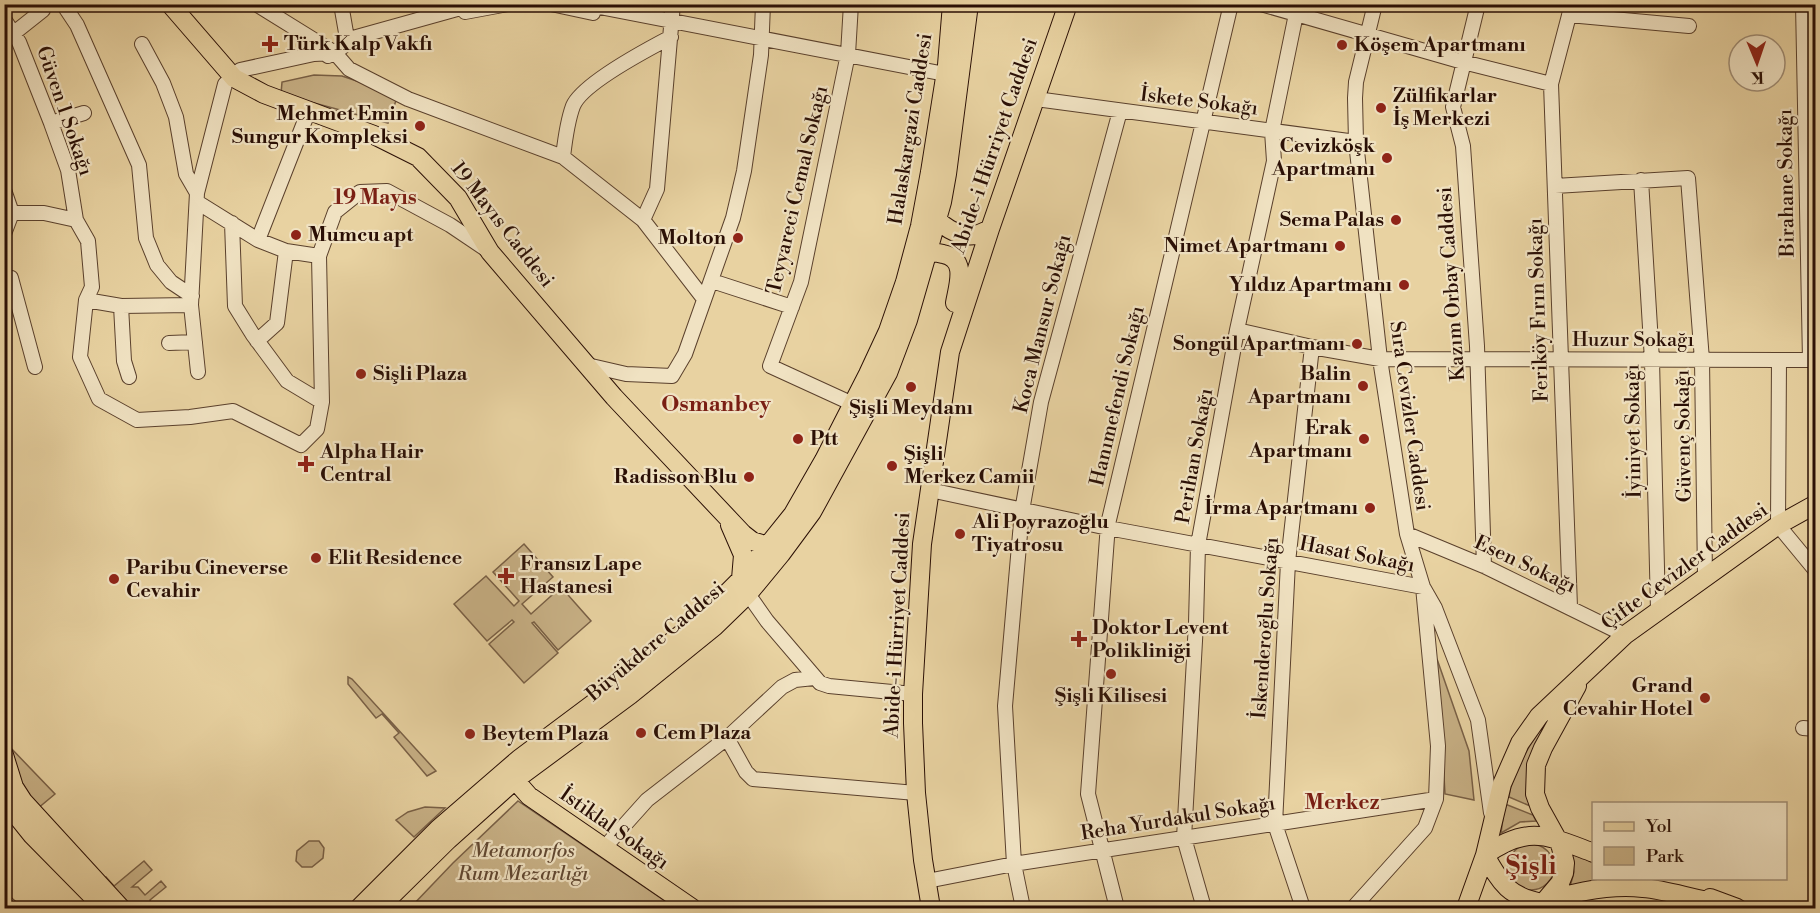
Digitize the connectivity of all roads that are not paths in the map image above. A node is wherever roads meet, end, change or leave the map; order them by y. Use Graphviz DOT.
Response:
graph roads {
  1 [pos="63,4"];
  2 [pos="170,4"];
  3 [pos="256,4"];
  4 [pos="341,4"];
  5 [pos="475,4"];
  6 [pos="508,4"];
  7 [pos="551,4"];
  8 [pos="584,4"];
  9 [pos="673,4"];
  10 [pos="763,4"];
  11 [pos="851,4"];
  12 [pos="952,4"];
  13 [pos="969,4"];
  14 [pos="1068,4"];
  15 [pos="1231,4"];
  16 [pos="1375,4"];
  17 [pos="1478,4"];
  18 [pos="1803,4"];
  19 [pos="1269,6"];
  20 [pos="43,10"];
  21 [pos="1570,10"];
  22 [pos="1296,14"];
  23 [pos="4,19"];
  24 [pos="1689,26"];
  25 [pos="672,30"];
  26 [pos="14,33"];
  27 [pos="1367,34"];
  28 [pos="762,40"];
  29 [pos="142,44"];
  30 [pos="348,44"];
  31 [pos="335,53"];
  32 [pos="848,56"];
  33 [pos="1463,62"];
  34 [pos="945,75"];
  35 [pos="234,78"];
  36 [pos="1551,84"];
  37 [pos="1036,99"];
  38 [pos="309,110"];
  39 [pos="1120,111"];
  40 [pos="84,113"];
  41 [pos="1203,122"];
  42 [pos="51,123"];
  43 [pos="1272,131"];
  44 [pos="1356,142"];
  45 [pos="563,157"];
  46 [pos="930,172"];
  47 [pos="1641,180"];
  48 [pos="1555,186"];
  49 [pos="4,190"];
  50 [pos="197,197"];
  51 [pos="12,213"];
  52 [pos="937,219"];
  53 [pos="76,220"];
  54 [pos="643,220"];
  55 [pos="232,224"];
  56 [pos="990,229"];
  57 [pos="4,234"];
  58 [pos="258,240"];
  59 [pos="286,251"];
  60 [pos="490,252"];
  61 [pos="929,252"];
  62 [pos="319,256"];
  63 [pos="911,260"];
  64 [pos="4,278"];
  65 [pos="712,281"];
  66 [pos="704,299"];
  67 [pos="86,300"];
  68 [pos="191,300"];
  69 [pos="121,306"];
  70 [pos="792,307"];
  71 [pos="1237,330"];
  72 [pos="257,341"];
  73 [pos="195,342"];
  74 [pos="169,343"];
  75 [pos="1312,347"];
  76 [pos="950,352"];
  77 [pos="1380,359"];
  78 [pos="1477,359"];
  79 [pos="1560,360"];
  80 [pos="1652,360"];
  81 [pos="1702,360"];
  82 [pos="1779,360"];
  83 [pos="1813,360"];
  84 [pos="587,365"];
  85 [pos="35,367"];
  86 [pos="198,372"];
  87 [pos="129,377"];
  88 [pos="322,402"];
  89 [pos="853,404"];
  90 [pos="930,490"];
  91 [pos="1815,504"];
  92 [pos="1022,511"];
  93 [pos="725,516"];
  94 [pos="1778,525"];
  95 [pos="1108,528"];
  96 [pos="1407,534"];
  97 [pos="1198,545"];
  98 [pos="768,546"];
  99 [pos="1288,562"];
  100 [pos="1484,566"];
  101 [pos="1815,571"];
  102 [pos="1706,576"];
  103 [pos="744,586"];
  104 [pos="1423,587"];
  105 [pos="1570,607"];
  106 [pos="1658,610"];
  107 [pos="1625,635"];
  108 [pos="1584,672"];
  109 [pos="814,678"];
  110 [pos="913,694"];
  111 [pos="727,738"];
  112 [pos="529,750"];
  113 [pos="4,755"];
  114 [pos="515,780"];
  115 [pos="916,793"];
  116 [pos="1436,799"];
  117 [pos="5,800"];
  118 [pos="1492,822"];
  119 [pos="1275,824"];
  120 [pos="1184,838"];
  121 [pos="1556,838"];
  122 [pos="604,848"];
  123 [pos="1102,851"];
  124 [pos="1592,853"];
  125 [pos="1485,855"];
  126 [pos="1014,864"];
  127 [pos="1666,880"];
  128 [pos="927,881"];
  129 [pos="4,901"];
  130 [pos="1536,906"];
  131 [pos="1728,906"];
  132 [pos="12,909"];
  133 [pos="104,909"];
  134 [pos="121,909"];
  135 [pos="359,909"];
  136 [pos="379,909"];
  137 [pos="692,909"];
  138 [pos="931,909"];
  139 [pos="1023,909"];
  140 [pos="1117,909"];
  141 [pos="1204,909"];
  142 [pos="1303,909"];
  143 [pos="1353,909"];
  144 [pos="1466,909"];
  1 -- 68 [label="street"];
  2 -- 35 [label="main road, 19 Mayıs Caddesi"];
  3 -- 31 [label="street"];
  4 -- 30 [label="street"];
  5 -- 30 [label="street"];
  6 -- 30 [label="street"];
  7 -- 25 [label="street"];
  8 -- 25 [label="street"];
  9 -- 25 [label="street"];
  10 -- 28 [label="street"];
  11 -- 32 [label="street, Teyyareci Cemal Sokağı"];
  12 -- 34 [label="main road, Halaskargazi Caddesi"];
  13 -- 52 [label="main road, Halaskargazi Caddesi"];
  14 -- 37 [label="main road, Abide-i Hürriyet Caddesi"];
  15 -- 41 [label="street, Hanımefendi Sokağı"];
  16 -- 27 [label="street, Sıra Cevizler Caddesi"];
  17 -- 33 [label="street, Kazım Orbay Caddesi"];
  18 -- 83 [label="street, Birahane Sokağı"];
  19 -- 22 [label="street"];
  20 -- 26 [label="street"];
  21 -- 24 [label="street, Feriköy Fırın Sokağı"];
  21 -- 36 [label="street, Feriköy Fırın Sokağı"];
  22 -- 27 [label="street"];
  22 -- 43 [label="street, Perihan Sokağı"];
  23 -- 26 [label="street, Güven 1 Sokağı"];
  25 -- 28 [label="street"];
  25 -- 45 [label="street"];
  25 -- 54 [label="street"];
  26 -- 42 [label="street, Güven 1 Sokağı"];
  27 -- 33 [label="street"];
  27 -- 44 [label="street, Sıra Cevizler Caddesi"];
  28 -- 32 [label="street"];
  28 -- 65 [label="street"];
  29 -- 50 [label="street"];
  30 -- 31 [label="street"];
  31 -- 35 [label="street"];
  31 -- 45 [label="street"];
  32 -- 34 [label="street"];
  32 -- 70 [label="street, Teyyareci Cemal Sokağı"];
  33 -- 36 [label="street"];
  33 -- 78 [label="street, Kazım Orbay Caddesi"];
  34 -- 46 [label="main road, Halaskargazi Caddesi"];
  35 -- 38 [label="main road, 19 Mayıs Caddesi"];
  35 -- 50 [label="street"];
  36 -- 48 [label="street, Feriköy Fırın Sokağı"];
  37 -- 39 [label="street, İskete Sokağı"];
  37 -- 56 [label="main road, Abide-i Hürriyet Caddesi"];
  38 -- 58 [label="street"];
  38 -- 60 [label="main road, 19 Mayıs Caddesi"];
  39 -- 41 [label="street, İskete Sokağı"];
  39 -- 92 [label="street, Koca Mansur Sokağı"];
  40 -- 42 [label="street"];
  41 -- 43 [label="street, İskete Sokağı"];
  41 -- 95 [label="street, Hanımefendi Sokağı"];
  42 -- 53 [label="street, Güven 1 Sokağı"];
  43 -- 44 [label="street, İskete Sokağı"];
  43 -- 71 [label="street, Perihan Sokağı"];
  44 -- 77 [label="street, Sıra Cevizler Caddesi"];
  45 -- 54 [label="street"];
  46 -- 52 [label="main road"];
  46 -- 63 [label="main road, Halaskargazi Caddesi"];
  47 -- 48 [label="street, Güvenç Sokağı"];
  47 -- 80 [label="street, İyiniyet Sokağı"];
  47 -- 81 [label="street, Güvenç Sokağı"];
  48 -- 79 [label="street, Feriköy Fırın Sokağı"];
  49 -- 51 [label="street"];
  50 -- 55 [label="street"];
  50 -- 68 [label="street"];
  51 -- 53 [label="street"];
  51 -- 57 [label="street"];
  52 -- 56 [label="main road"];
  52 -- 61 [label="main road, Halaskargazi Caddesi"];
  53 -- 67 [label="street, Güven 1 Sokağı"];
  54 -- 66 [label="street"];
  55 -- 58 [label="street"];
  55 -- 72 [label="street"];
  56 -- 76 [label="main road, Abide-i Hürriyet Caddesi"];
  58 -- 59 [label="street"];
  59 -- 62 [label="street"];
  59 -- 72 [label="street"];
  60 -- 62 [label="street"];
  60 -- 84 [label="main road, 19 Mayıs Caddesi"];
  61 -- 63 [label="main road"];
  61 -- 76 [label="main road"];
  61 -- 103 [label="main road, Büyükdere Caddesi"];
  62 -- 88 [label="street"];
  63 -- 89 [label="main road, Büyükdere Caddesi"];
  64 -- 85 [label="street"];
  65 -- 66 [label="street"];
  65 -- 70 [label="street"];
  66 -- 84 [label="street"];
  67 -- 69 [label="street"];
  67 -- 88 [label="street, Güven 1 Sokağı"];
  68 -- 69 [label="street"];
  68 -- 73 [label="street"];
  69 -- 87 [label="street"];
  70 -- 89 [label="street, Teyyareci Cemal Sokağı"];
  71 -- 75 [label="street, Huzur Sokağı"];
  71 -- 97 [label="street, Perihan Sokağı"];
  72 -- 88 [label="street"];
  73 -- 74 [label="street"];
  73 -- 86 [label="street"];
  75 -- 77 [label="street, Huzur Sokağı"];
  75 -- 99 [label="street, İskenderoğlu Sokağı"];
  76 -- 90 [label="main road, Abide-i Hürriyet Caddesi"];
  77 -- 78 [label="street, Huzur Sokağı"];
  77 -- 96 [label="street, Sıra Cevizler Caddesi"];
  78 -- 79 [label="street, Huzur Sokağı"];
  78 -- 100 [label="street, Kazım Orbay Caddesi"];
  79 -- 80 [label="street, Huzur Sokağı"];
  79 -- 105 [label="street, Feriköy Fırın Sokağı"];
  80 -- 81 [label="street, Huzur Sokağı"];
  80 -- 106 [label="street, İyiniyet Sokağı"];
  81 -- 82 [label="street, Huzur Sokağı"];
  81 -- 102 [label="street, Güvenç Sokağı"];
  82 -- 83 [label="street, Huzur Sokağı"];
  82 -- 94 [label="street"];
  84 -- 93 [label="main road, 19 Mayıs Caddesi"];
  89 -- 98 [label="main road, Büyükdere Caddesi"];
  90 -- 92 [label="street, Hasat Sokağı"];
  90 -- 110 [label="main road, Abide-i Hürriyet Caddesi"];
  91 -- 94 [label="main road, Çifte Cevizler Caddesi"];
  92 -- 95 [label="street, Hasat Sokağı"];
  92 -- 126 [label="street, Koca Mansur Sokağı"];
  93 -- 98 [label="main road, 19 Mayıs Caddesi"];
  93 -- 103 [label="main road, 19 Mayıs Caddesi"];
  94 -- 101 [label="street"];
  94 -- 102 [label="main road, Çifte Cevizler Caddesi"];
  95 -- 97 [label="street, Hasat Sokağı"];
  95 -- 123 [label="street, Hanımefendi Sokağı"];
  96 -- 100 [label="street, Esen Sokağı"];
  96 -- 104 [label="street, Sıra Cevizler Caddesi"];
  97 -- 99 [label="street, Hasat Sokağı"];
  97 -- 120 [label="street, Perihan Sokağı"];
  98 -- 103 [label="main road, Büyükdere Caddesi"];
  99 -- 104 [label="street, Hasat Sokağı"];
  99 -- 119 [label="street, İskenderoğlu Sokağı"];
  100 -- 105 [label="street, Esen Sokağı"];
  102 -- 106 [label="main road, Çifte Cevizler Caddesi"];
  103 -- 109 [label="street"];
  103 -- 112 [label="main road, Büyükdere Caddesi"];
  103 -- 114 [label="main road, Büyükdere Caddesi"];
  104 -- 116 [label="street"];
  104 -- 118 [label="street, Sıra Cevizler Caddesi"];
  105 -- 107 [label="street, Esen Sokağı"];
  106 -- 107 [label="main road, Çifte Cevizler Caddesi"];
  107 -- 108 [label="main road, Çifte Cevizler Caddesi"];
  108 -- 118 [label="main road, Çifte Cevizler Caddesi"];
  108 -- 121 [label="main road, Çifte Cevizler Caddesi"];
  109 -- 110 [label="street"];
  109 -- 111 [label="street"];
  110 -- 115 [label="main road, Abide-i Hürriyet Caddesi"];
  111 -- 115 [label="street"];
  111 -- 122 [label="street"];
  112 -- 114 [label="main road"];
  112 -- 135 [label="main road, Büyükdere Caddesi"];
  113 -- 134 [label="main road"];
  114 -- 122 [label="main road, İstiklal Sokağı"];
  114 -- 136 [label="main road, Büyükdere Caddesi"];
  115 -- 128 [label="main road, Abide-i Hürriyet Caddesi"];
  116 -- 119 [label="street, Reha Yurdakul Sokağı"];
  116 -- 143 [label="street"];
  117 -- 133 [label="main road"];
  118 -- 125 [label="main road, Çifte Cevizler Caddesi"];
  119 -- 120 [label="street, Reha Yurdakul Sokağı"];
  119 -- 142 [label="street, İskenderoğlu Sokağı"];
  120 -- 123 [label="street, Reha Yurdakul Sokağı"];
  120 -- 141 [label="street, Perihan Sokağı"];
  121 -- 124 [label="main road"];
  121 -- 125 [label="main road"];
  121 -- 130 [label="main road"];
  122 -- 137 [label="main road, İstiklal Sokağı"];
  123 -- 126 [label="street, Reha Yurdakul Sokağı"];
  123 -- 140 [label="street, Hanımefendi Sokağı"];
  125 -- 130 [label="main road"];
  125 -- 144 [label="main road, Çifte Cevizler Caddesi"];
  126 -- 128 [label="street, Reha Yurdakul Sokağı"];
  126 -- 139 [label="street, Koca Mansur Sokağı"];
  127 -- 131 [label="main road"];
  128 -- 138 [label="main road, Abide-i Hürriyet Caddesi"];
  129 -- 132 [label="street"];
  130 -- 131 [label="main road"];
}
